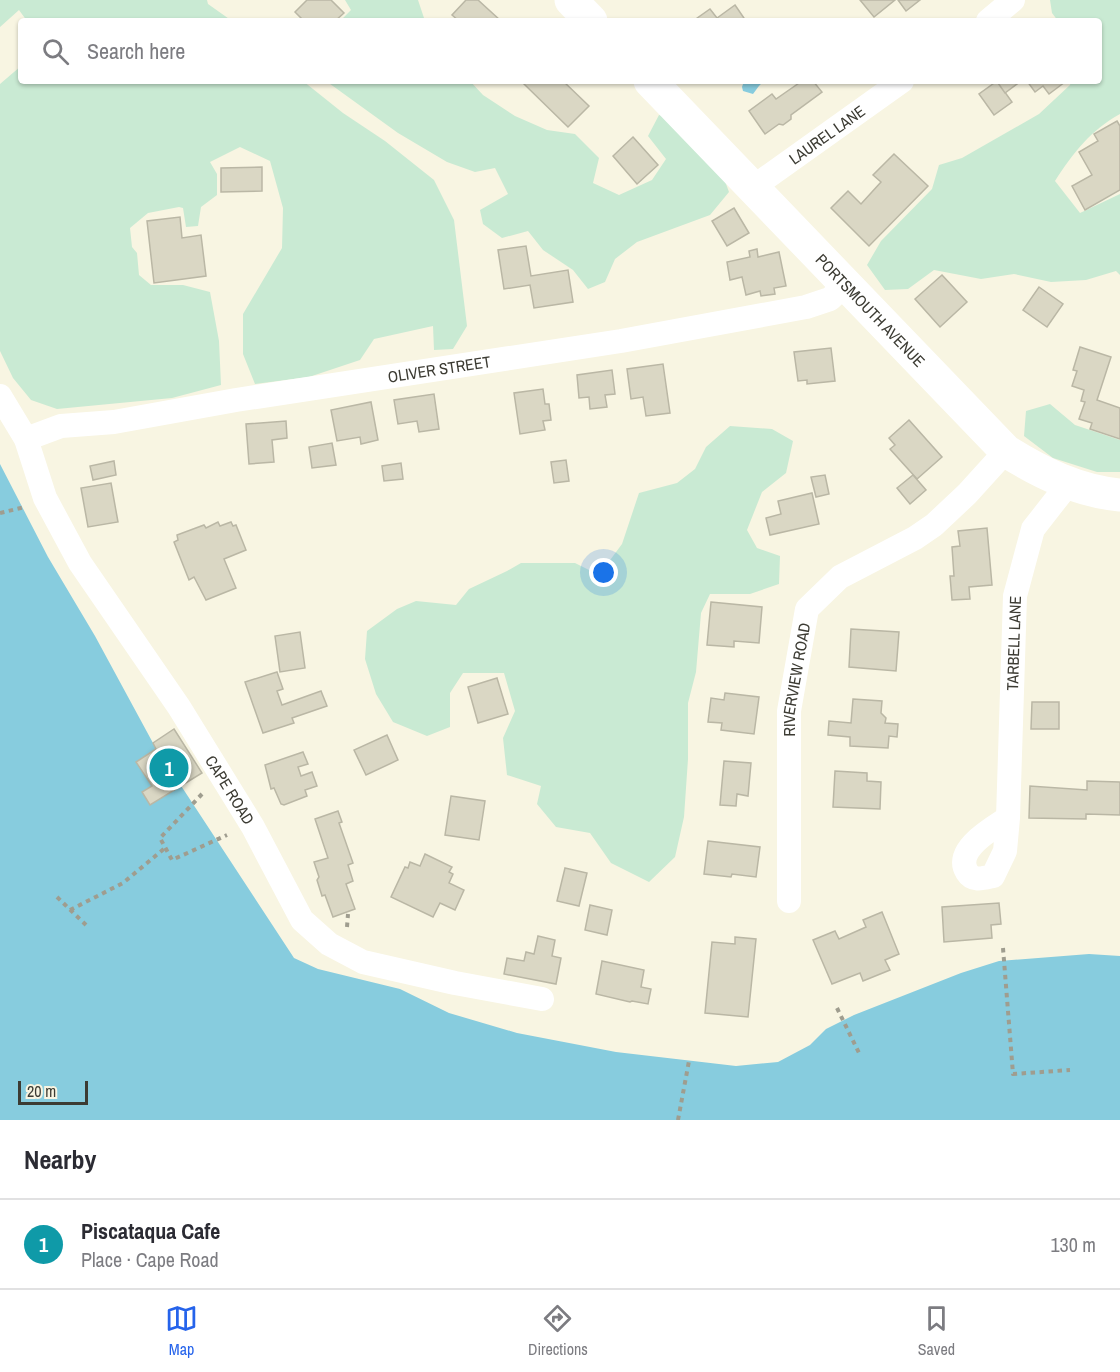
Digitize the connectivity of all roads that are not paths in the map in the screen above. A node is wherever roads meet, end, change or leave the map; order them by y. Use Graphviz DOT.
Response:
graph roads {
  1 [pos="1013,0"];
  2 [pos="992,18"];
  3 [pos="653,84"];
  4 [pos="898,84"];
  5 [pos="752,188"];
  6 [pos="846,284"];
  7 [pos="0,396"];
  8 [pos="26,439"];
  9 [pos="1006,451"];
  10 [pos="1069,483"];
  11 [pos="1120,495"];
  12 [pos="1008,818"];
  13 [pos="789,901"];
  14 [pos="542,999"];
  1 -- 2 [label="street"];
  3 -- 5 [label="main road, PORTSMOUTH AVENUE"];
  4 -- 5 [label="street, LAUREL LANE"];
  5 -- 6 [label="main road, PORTSMOUTH AVENUE"];
  6 -- 8 [label="street, OLIVER STREET"];
  6 -- 9 [label="main road, PORTSMOUTH AVENUE"];
  7 -- 8 [label="street, CAPE ROAD"];
  8 -- 14 [label="street, CAPE ROAD"];
  9 -- 10 [label="main road, PORTSMOUTH AVENUE"];
  9 -- 13 [label="street, RIVERVIEW ROAD"];
  10 -- 11 [label="main road, PORTSMOUTH AVENUE"];
  10 -- 12 [label="street, TARBELL LANE"];
}
